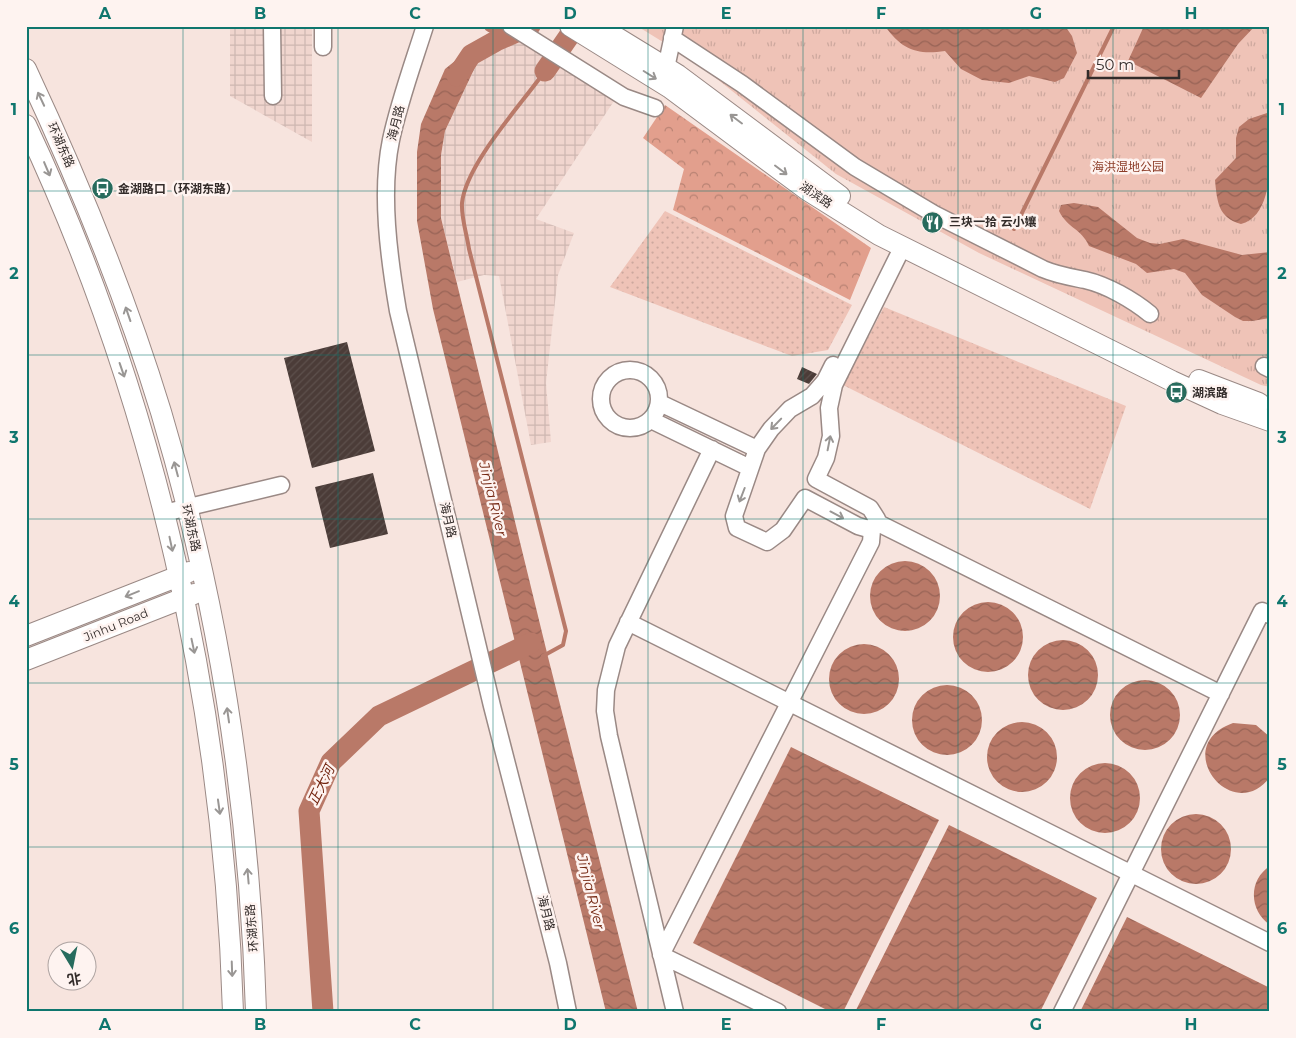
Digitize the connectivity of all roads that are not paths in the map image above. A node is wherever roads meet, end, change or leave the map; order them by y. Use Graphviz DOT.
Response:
graph roads {
  1 [pos="272,26"];
  2 [pos="323,26"];
  3 [pos="425,26"];
  4 [pos="570,26"];
  5 [pos="513,27"];
  6 [pos="674,32"];
  7 [pos="606,37"];
  8 [pos="323,47"];
  9 [pos="666,68"];
  10 [pos="26,69"];
  11 [pos="273,96"];
  12 [pos="654,108"];
  13 [pos="26,125"];
  14 [pos="897,245"];
  15 [pos="1150,314"];
  16 [pos="660,403"];
  17 [pos="1269,409"];
  18 [pos="651,420"];
  19 [pos="712,449"];
  20 [pos="757,449"];
  21 [pos="750,468"];
  22 [pos="816,479"];
  23 [pos="281,484"];
  24 [pos="805,498"];
  25 [pos="186,507"];
  26 [pos="164,513"];
  27 [pos="874,526"];
  28 [pos="200,568"];
  29 [pos="178,576"];
  30 [pos="205,590"];
  31 [pos="183,599"];
  32 [pos="1270,615"];
  33 [pos="628,622"];
  34 [pos="26,636"];
  35 [pos="26,660"];
  36 [pos="1221,694"];
  37 [pos="789,702"];
  38 [pos="1131,874"];
  39 [pos="1270,942"];
  40 [pos="661,955"];
  41 [pos="233,1012"];
  42 [pos="256,1012"];
  43 [pos="568,1012"];
  44 [pos="675,1012"];
  45 [pos="778,1012"];
  46 [pos="1062,1012"];
  1 -- 11 [label="street"];
  2 -- 8 [label="street"];
  3 -- 43 [label="street, 海月路"];
  4 -- 7 [label="main road, 湖滨路"];
  5 -- 12 [label="street"];
  6 -- 9 [label="street"];
  6 -- 15 [label="street"];
  7 -- 9 [label="main road, 湖滨路"];
  7 -- 14 [label="main road, 湖滨路, one-way"];
  17 -- 9 [label="main road, 湖滨路, one-way"];
  25 -- 10 [label="main road, 环湖东路, one-way"];
  13 -- 26 [label="main road, 环湖东路, one-way"];
  14 -- 17 [label="main road, 湖滨路"];
  14 -- 20 [label="street, one-way"];
  22 -- 14 [label="street, one-way"];
  16 -- 18 [label="street"];
  16 -- 18 [label="street"];
  16 -- 20 [label="street"];
  18 -- 19 [label="street"];
  19 -- 21 [label="street"];
  19 -- 33 [label="street"];
  20 -- 21 [label="street"];
  21 -- 24 [label="street, one-way"];
  22 -- 24 [label="street"];
  22 -- 27 [label="street"];
  23 -- 25 [label="street"];
  24 -- 27 [label="street, one-way"];
  25 -- 26 [label="street"];
  25 -- 28 [label="main road, 环湖东路"];
  26 -- 29 [label="main road, 环湖东路, one-way"];
  27 -- 36 [label="street"];
  27 -- 37 [label="street"];
  28 -- 29 [label="main road, Jinhu Road"];
  28 -- 30 [label="main road, 环湖东路"];
  29 -- 31 [label="main road, 环湖东路"];
  29 -- 34 [label="main road, Jinhu Road, one-way"];
  30 -- 31 [label="main road, Jinhu Road"];
  42 -- 30 [label="main road, 环湖东路, one-way"];
  31 -- 35 [label="main road, Jinhu Road"];
  31 -- 41 [label="main road, 环湖东路, one-way"];
  32 -- 36 [label="street"];
  33 -- 37 [label="street"];
  33 -- 40 [label="street"];
  36 -- 38 [label="street"];
  37 -- 38 [label="street"];
  37 -- 40 [label="street"];
  38 -- 39 [label="street"];
  38 -- 46 [label="street"];
  40 -- 44 [label="street"];
  40 -- 45 [label="street"];
}
